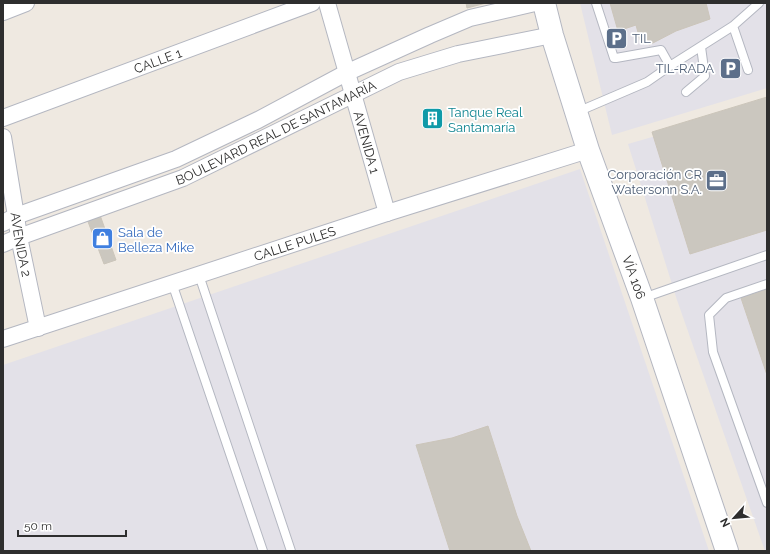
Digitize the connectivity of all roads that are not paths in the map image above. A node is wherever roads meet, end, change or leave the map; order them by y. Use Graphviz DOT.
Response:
graph roads {
  1 [pos="26,3"];
  2 [pos="312,3"];
  3 [pos="326,3"];
  4 [pos="535,3"];
  5 [pos="544,3"];
  6 [pos="596,3"];
  7 [pos="759,3"];
  8 [pos="3,12"];
  9 [pos="733,26"];
  10 [pos="552,34"];
  11 [pos="701,47"];
  12 [pos="670,66"];
  13 [pos="748,70"];
  14 [pos="346,73"];
  15 [pos="686,92"];
  16 [pos="352,94"];
  17 [pos="576,112"];
  18 [pos="3,118"];
  19 [pos="3,137"];
  20 [pos="588,150"];
  21 [pos="386,213"];
  22 [pos="10,220"];
  23 [pos="19,237"];
  24 [pos="3,244"];
  25 [pos="767,255"];
  26 [pos="199,275"];
  27 [pos="172,284"];
  28 [pos="767,284"];
  29 [pos="642,298"];
  30 [pos="38,328"];
  31 [pos="3,339"];
  32 [pos="767,503"];
  33 [pos="263,551"];
  34 [pos="291,551"];
  35 [pos="727,551"];
  1 -- 8 [label="street"];
  2 -- 18 [label="street, CALLE 1"];
  3 -- 14 [label="street, AVENIDA 1"];
  4 -- 14 [label="street, BOULEVARD REAL DE SANTAMARÍA"];
  5 -- 10 [label="main road, VÍA 106"];
  6 -- 12 [label="lane"];
  7 -- 9 [label="lane"];
  9 -- 11 [label="lane"];
  9 -- 13 [label="lane"];
  10 -- 16 [label="street, BOULEVARD REAL DE SANTAMARÍA"];
  10 -- 17 [label="main road, VÍA 106"];
  11 -- 12 [label="lane"];
  11 -- 15 [label="lane"];
  12 -- 17 [label="lane"];
  14 -- 16 [label="street, AVENIDA 1"];
  14 -- 22 [label="street, BOULEVARD REAL DE SANTAMARÍA"];
  16 -- 21 [label="street, AVENIDA 1"];
  16 -- 23 [label="street, BOULEVARD REAL DE SANTAMARÍA"];
  17 -- 20 [label="main road, VÍA 106"];
  19 -- 22 [label="street, AVENIDA 2"];
  20 -- 21 [label="street, CALLE PULES"];
  20 -- 29 [label="main road, VÍA 106"];
  21 -- 26 [label="street, CALLE PULES"];
  22 -- 23 [label="street, AVENIDA 2"];
  23 -- 24 [label="street, BOULEVARD REAL DE SANTAMARÍA"];
  23 -- 30 [label="street, AVENIDA 2"];
  25 -- 29 [label="lane"];
  26 -- 27 [label="street, CALLE PULES"];
  26 -- 34 [label="lane"];
  27 -- 30 [label="street, CALLE PULES"];
  27 -- 33 [label="lane"];
  28 -- 32 [label="lane"];
  29 -- 35 [label="main road, VÍA 106"];
  30 -- 31 [label="street, CALLE PULES"];
}
